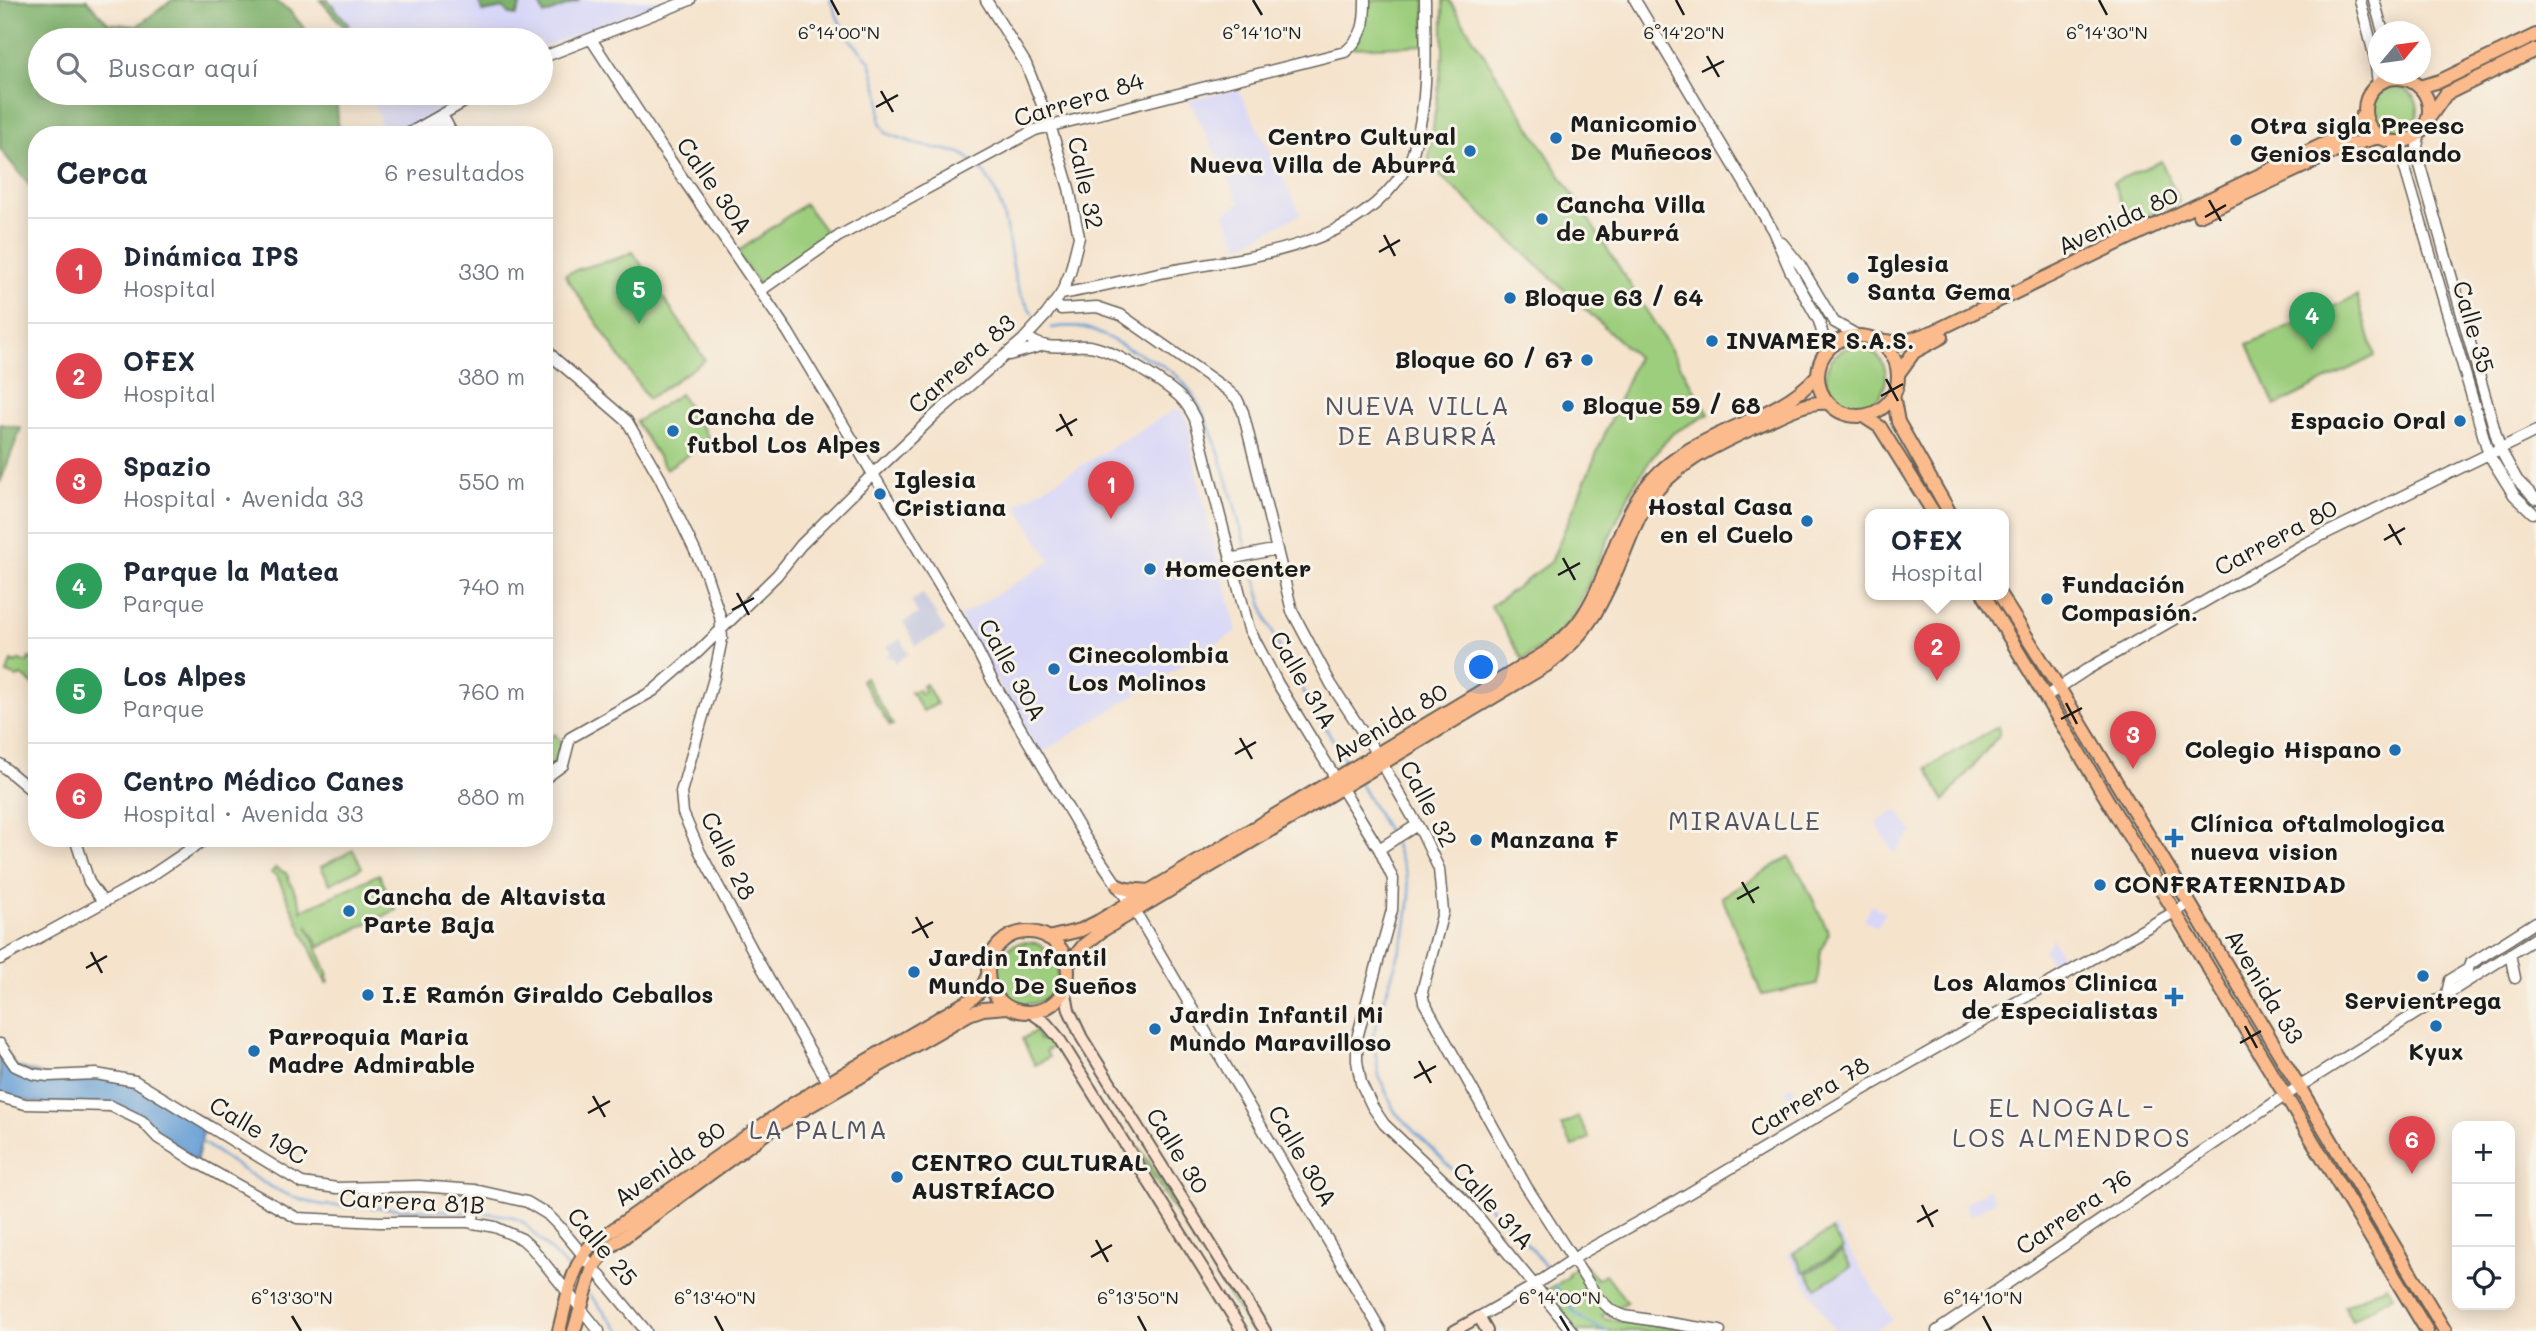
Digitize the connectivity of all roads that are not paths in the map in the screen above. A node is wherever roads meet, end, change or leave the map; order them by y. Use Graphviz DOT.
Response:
graph roads {
  1 [pos="690,0"];
  2 [pos="986,0"];
  3 [pos="1365,0"];
  4 [pos="1425,0"];
  5 [pos="1636,0"];
  6 [pos="2360,0"];
  7 [pos="2374,0"];
  8 [pos="2380,21"];
  9 [pos="2368,31"];
  10 [pos="2536,35"];
  11 [pos="591,39"];
  12 [pos="2536,50"];
  13 [pos="553,53"];
  14 [pos="2378,84"];
  15 [pos="2414,84"];
  16 [pos="2419,87"];
  17 [pos="459,105"];
  18 [pos="470,105"];
  19 [pos="2365,111"];
  20 [pos="445,120"];
  21 [pos="2427,121"];
  22 [pos="1050,125"];
  23 [pos="422,126"];
  24 [pos="435,126"];
  25 [pos="448,126"];
  26 [pos="2418,135"];
  27 [pos="2386,140"];
  28 [pos="1773,231"];
  29 [pos="760,291"];
  30 [pos="1060,294"];
  31 [pos="1054,303"];
  32 [pos="1071,308"];
  33 [pos="1045,316"];
  34 [pos="1857,335"];
  35 [pos="1027,336"];
  36 [pos="1878,341"];
  37 [pos="1041,346"];
  38 [pos="1827,350"];
  39 [pos="1005,356"];
  40 [pos="553,357"];
  41 [pos="1898,374"];
  42 [pos="1817,376"];
  43 [pos="1893,395"];
  44 [pos="1828,403"];
  45 [pos="1863,416"];
  46 [pos="2536,431"];
  47 [pos="2500,449"];
  48 [pos="2489,454"];
  49 [pos="873,474"];
  50 [pos="2536,499"];
  51 [pos="1931,509"];
  52 [pos="1948,509"];
  53 [pos="2535,513"];
  54 [pos="1274,550"];
  55 [pos="1232,559"];
  56 [pos="1987,600"];
  57 [pos="2003,600"];
  58 [pos="722,629"];
  59 [pos="2059,688"];
  60 [pos="2045,697"];
  61 [pos="1380,760"];
  62 [pos="0,764"];
  63 [pos="553,772"];
  64 [pos="1345,780"];
  65 [pos="28,787"];
  66 [pos="1417,825"];
  67 [pos="1388,843"];
  68 [pos="78,847"];
  69 [pos="194,847"];
  70 [pos="1118,886"];
  71 [pos="1150,891"];
  72 [pos="103,902"];
  73 [pos="2190,903"];
  74 [pos="1132,907"];
  75 [pos="2175,911"];
  76 [pos="2536,922"];
  77 [pos="1048,938"];
  78 [pos="2536,938"];
  79 [pos="2510,954"];
  80 [pos="0,959"];
  81 [pos="1067,966"];
  82 [pos="988,975"];
  83 [pos="2515,978"];
  84 [pos="1065,988"];
  85 [pos="2447,993"];
  86 [pos="1007,1007"];
  87 [pos="1030,1012"];
  88 [pos="0,1044"];
  89 [pos="828,1082"];
  90 [pos="2299,1087"];
  91 [pos="2286,1095"];
  92 [pos="0,1097"];
  93 [pos="319,1186"];
  94 [pos="472,1191"];
  95 [pos="519,1199"];
  96 [pos="471,1221"];
  97 [pos="581,1259"];
  98 [pos="1572,1260"];
  99 [pos="591,1273"];
  100 [pos="1534,1285"];
  101 [pos="570,1290"];
  102 [pos="581,1304"];
  103 [pos="1479,1317"];
  104 [pos="559,1331"];
  105 [pos="574,1331"];
  106 [pos="599,1331"];
  107 [pos="646,1331"];
  108 [pos="1242,1331"];
  109 [pos="1265,1331"];
  110 [pos="1381,1331"];
  111 [pos="1454,1331"];
  112 [pos="1487,1331"];
  113 [pos="1572,1331"];
  114 [pos="1720,1331"];
  115 [pos="1937,1331"];
  116 [pos="2427,1331"];
  117 [pos="2445,1331"];
  1 -- 11 [label="street"];
  2 -- 22 [label="street, Calle 32"];
  3 -- 22 [label="street, Carrera 84"];
  4 -- 30 [label="street"];
  5 -- 28 [label="street"];
  6 -- 9 [label="street"];
  7 -- 8 [label="street"];
  10 -- 16 [label="main road"];
  11 -- 13 [label="street"];
  11 -- 29 [label="street, Calle 30A"];
  12 -- 21 [label="main road"];
  14 -- 19 [label="main road"];
  15 -- 16 [label="main road"];
  16 -- 21 [label="main road"];
  17 -- 23 [label="street"];
  18 -- 20 [label="street"];
  19 -- 27 [label="main road"];
  19 -- 36 [label="main road, Avenida 80"];
  20 -- 24 [label="street"];
  20 -- 25 [label="street"];
  21 -- 26 [label="main road"];
  22 -- 29 [label="street, Carrera 84"];
  22 -- 30 [label="street, Calle 32"];
  26 -- 27 [label="main road"];
  26 -- 47 [label="street, Calle 35"];
  27 -- 41 [label="main road, Avenida 80"];
  27 -- 48 [label="street, Calle 35"];
  28 -- 34 [label="street"];
  28 -- 38 [label="street"];
  29 -- 49 [label="street, Calle 30A"];
  30 -- 31 [label="street, Calle 32"];
  31 -- 32 [label="street, Calle 32"];
  31 -- 33 [label="street, Calle 32"];
  32 -- 33 [label="street, Calle 32"];
  32 -- 54 [label="street, Calle 32"];
  33 -- 35 [label="street, Carrera 83"];
  34 -- 36 [label="main road"];
  34 -- 38 [label="main road"];
  35 -- 37 [label="street"];
  35 -- 39 [label="street, Carrera 83"];
  36 -- 41 [label="main road"];
  37 -- 39 [label="street, Calle 31A"];
  37 -- 55 [label="street, Calle 31A"];
  38 -- 42 [label="main road"];
  39 -- 49 [label="street, Carrera 83"];
  40 -- 58 [label="street"];
  41 -- 43 [label="main road"];
  42 -- 44 [label="main road"];
  42 -- 61 [label="main road, Avenida 80"];
  43 -- 45 [label="main road"];
  43 -- 52 [label="main road"];
  44 -- 45 [label="main road"];
  44 -- 61 [label="main road, Avenida 80"];
  45 -- 51 [label="main road"];
  46 -- 47 [label="street, Carrera 80"];
  47 -- 48 [label="street, Carrera 80"];
  47 -- 50 [label="street, Calle 35"];
  48 -- 53 [label="street, Calle 35"];
  48 -- 59 [label="street, Carrera 80"];
  49 -- 58 [label="street, Carrera 83"];
  49 -- 70 [label="street, Calle 30A"];
  54 -- 55 [label="street"];
  54 -- 61 [label="street, Calle 32"];
  55 -- 64 [label="street, Calle 31A"];
  56 -- 60 [label="main road, Avenida 33"];
  57 -- 59 [label="main road, Avenida 33"];
  58 -- 63 [label="street, Carrera 83"];
  58 -- 89 [label="street, Calle 28"];
  59 -- 60 [label="street, Carrera 80"];
  59 -- 73 [label="main road, Avenida 33"];
  60 -- 75 [label="main road, Avenida 33"];
  61 -- 64 [label="main road, Avenida 80"];
  61 -- 66 [label="street, Calle 32"];
  62 -- 65 [label="street"];
  64 -- 67 [label="street, Calle 31A"];
  64 -- 71 [label="main road, Avenida 80"];
  64 -- 74 [label="main road, Avenida 80"];
  66 -- 67 [label="street"];
  66 -- 98 [label="street, Calle 32"];
  67 -- 100 [label="street, Calle 31A"];
  68 -- 72 [label="street"];
  69 -- 72 [label="street"];
  70 -- 71 [label="main road"];
  70 -- 74 [label="street, Calle 30A"];
  71 -- 74 [label="main road, Avenida 80"];
  72 -- 80 [label="street"];
  73 -- 75 [label="street, Carrera 78"];
  73 -- 90 [label="main road, Avenida 33"];
  74 -- 77 [label="main road, Avenida 80"];
  74 -- 81 [label="main road, Avenida 80"];
  74 -- 110 [label="street, Calle 30A"];
  75 -- 91 [label="main road, Avenida 33"];
  75 -- 98 [label="street, Carrera 78"];
  76 -- 85 [label="street, Carrera 76"];
  77 -- 81 [label="main road"];
  77 -- 82 [label="main road"];
  78 -- 79 [label="street, Carrera 76"];
  79 -- 83 [label="street"];
  79 -- 85 [label="street, Carrera 76"];
  81 -- 84 [label="main road"];
  82 -- 86 [label="main road"];
  82 -- 89 [label="main road, Avenida 80"];
  84 -- 87 [label="main road"];
  84 -- 109 [label="main road, Calle 30"];
  85 -- 90 [label="street, Carrera 76"];
  86 -- 87 [label="main road"];
  86 -- 99 [label="main road, Avenida 80"];
  87 -- 108 [label="main road, Calle 30"];
  88 -- 93 [label="street, Calle 19C"];
  89 -- 97 [label="main road, Avenida 80"];
  90 -- 91 [label="street, Carrera 76"];
  90 -- 117 [label="main road, Avenida 33"];
  91 -- 115 [label="street, Carrera 76"];
  91 -- 116 [label="main road, Avenida 33"];
  92 -- 96 [label="street, Carrera 81B"];
  93 -- 94 [label="street, Carrera 81B"];
  94 -- 95 [label="street, Carrera 81B"];
  94 -- 96 [label="street"];
  95 -- 97 [label="street, Calle 25"];
  96 -- 101 [label="street, Carrera 81B"];
  97 -- 99 [label="street, Calle 25"];
  97 -- 101 [label="main road, Avenida 80"];
  98 -- 100 [label="street, Carrera 78"];
  98 -- 114 [label="street, Calle 32"];
  99 -- 102 [label="main road, Avenida 80"];
  99 -- 107 [label="street, Calle 25"];
  100 -- 103 [label="street, Carrera 78"];
  100 -- 113 [label="street, Calle 31A"];
  101 -- 102 [label="street"];
  101 -- 104 [label="main road, Avenida 80"];
  102 -- 105 [label="main road, Avenida 80"];
  102 -- 106 [label="street"];
  103 -- 111 [label="main road, Carrera 78"];
  103 -- 112 [label="main road"];
}
